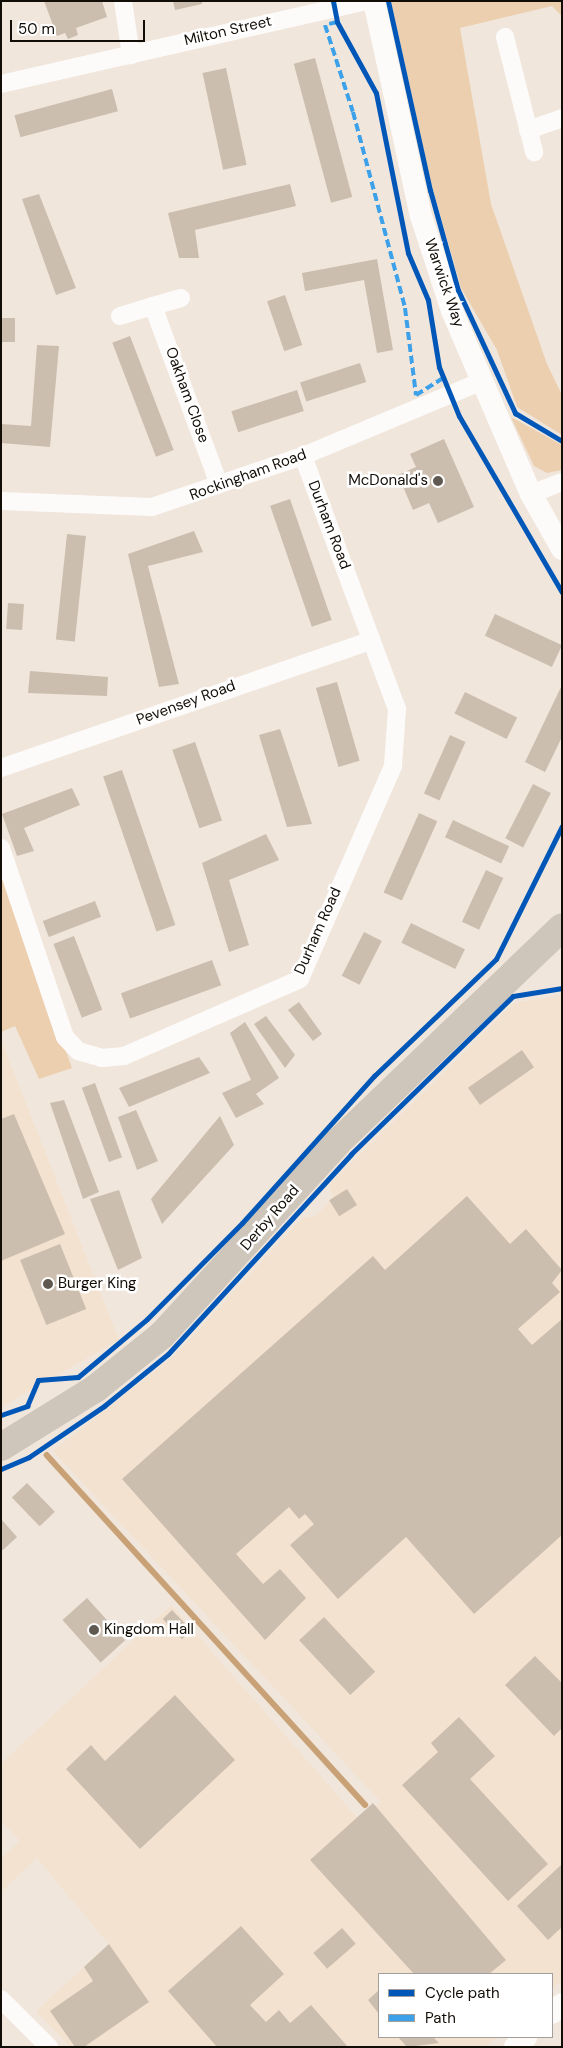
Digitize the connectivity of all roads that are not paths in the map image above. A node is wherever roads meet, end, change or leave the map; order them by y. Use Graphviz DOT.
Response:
graph roads {
  1 [pos="123,1"];
  2 [pos="368,1"];
  3 [pos="374,1"];
  4 [pos="505,37"];
  5 [pos="131,55"];
  6 [pos="1,84"];
  7 [pos="562,118"];
  8 [pos="528,130"];
  9 [pos="534,152"];
  10 [pos="181,298"];
  11 [pos="153,306"];
  12 [pos="120,316"];
  13 [pos="482,381"];
  14 [pos="303,456"];
  15 [pos="562,482"];
  16 [pos="219,484"];
  17 [pos="531,494"];
  18 [pos="1,501"];
  19 [pos="562,549"];
  20 [pos="372,640"];
  21 [pos="1,768"];
  22 [pos="1,848"];
  23 [pos="562,927"];
  24 [pos="562,954"];
  25 [pos="522,968"];
  26 [pos="1,1447"];
  27 [pos="1,1998"];
  28 [pos="525,2038"];
  29 [pos="49,2047"];
  30 [pos="515,2047"];
  1 -- 5 [label="street"];
  2 -- 5 [label="street, Milton Street"];
  3 -- 13 [label="street, Warwick Way"];
  4 -- 8 [label="street"];
  5 -- 6 [label="street, Milton Street"];
  7 -- 8 [label="street"];
  8 -- 9 [label="street"];
  10 -- 11 [label="street"];
  11 -- 12 [label="street"];
  11 -- 16 [label="street, Oakham Close"];
  13 -- 14 [label="street, Rockingham Road"];
  13 -- 17 [label="street, Warwick Way"];
  14 -- 16 [label="street, Rockingham Road"];
  14 -- 20 [label="street, Durham Road"];
  15 -- 17 [label="street"];
  16 -- 18 [label="street, Rockingham Road"];
  17 -- 19 [label="street, Warwick Way"];
  20 -- 21 [label="street, Pevensey Road"];
  20 -- 22 [label="street, Durham Road"];
  23 -- 25 [label="highway, Derby Road"];
  24 -- 25 [label="highway, Derby Road"];
  25 -- 26 [label="highway, Derby Road"];
  27 -- 29 [label="street"];
  28 -- 30 [label="street"];
}
